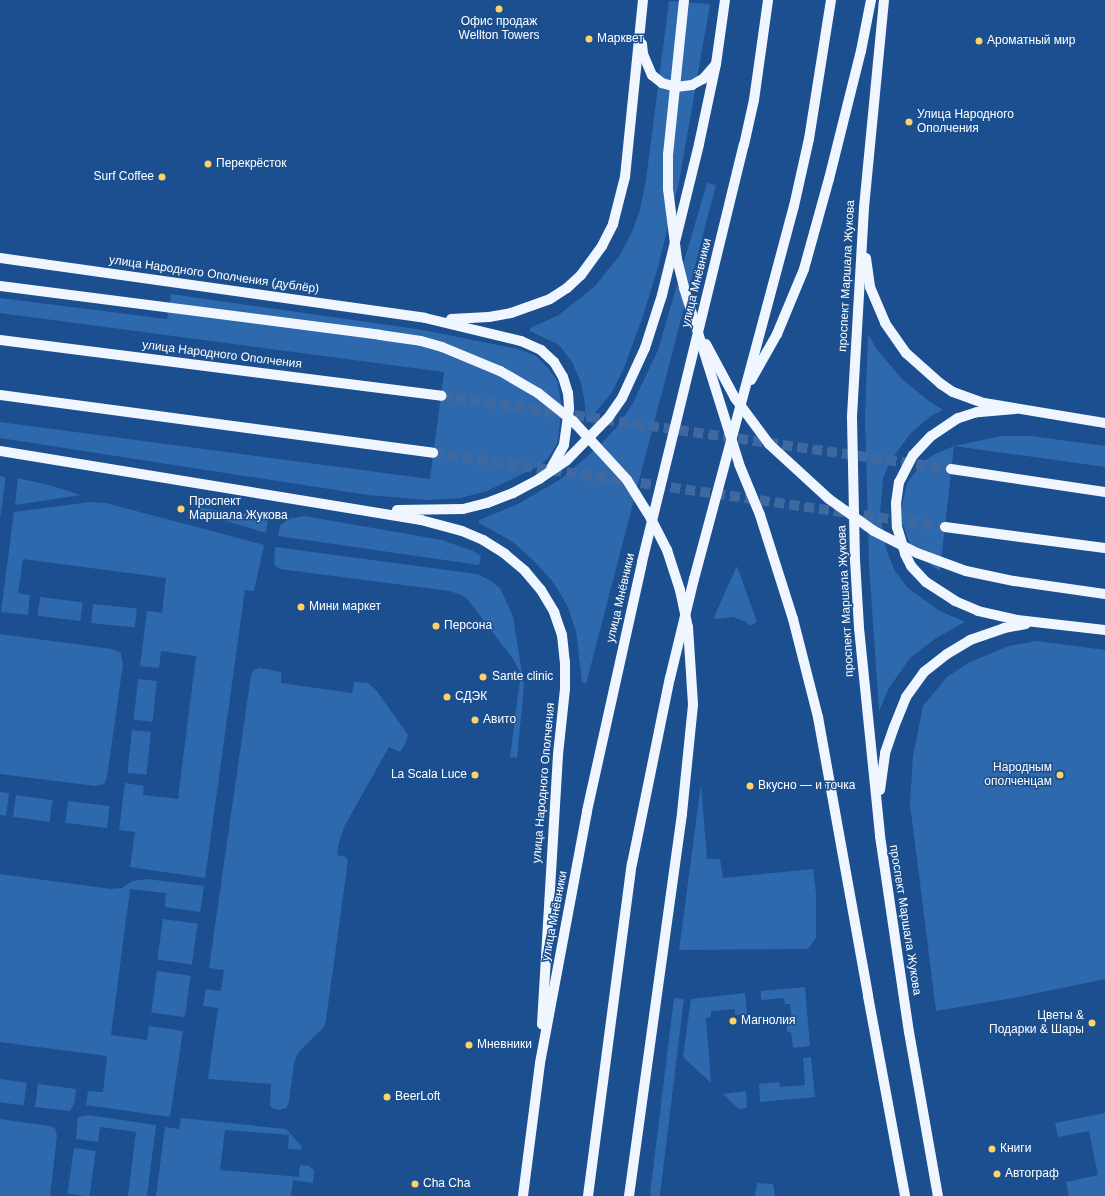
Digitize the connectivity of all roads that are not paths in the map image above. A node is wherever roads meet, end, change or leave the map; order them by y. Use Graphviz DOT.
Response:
graph roads {
  1 [pos="642,0"];
  2 [pos="684,0"];
  3 [pos="725,0"];
  4 [pos="831,0"];
  5 [pos="872,0"];
  6 [pos="884,0"];
  7 [pos="767,5"];
  8 [pos="640,20"];
  9 [pos="716,64"];
  10 [pos="864,208"];
  11 [pos="0,258"];
  12 [pos="0,286"];
  13 [pos="425,318"];
  14 [pos="693,318"];
  15 [pos="0,340"];
  16 [pos="744,394"];
  17 [pos="0,395"];
  18 [pos="441,396"];
  19 [pos="1015,409"];
  20 [pos="1105,422"];
  21 [pos="0,451"];
  22 [pos="433,454"];
  23 [pos="951,469"];
  24 [pos="539,479"];
  25 [pos="1105,492"];
  26 [pos="341,505"];
  27 [pos="945,527"];
  28 [pos="1105,548"];
  29 [pos="1105,594"];
  30 [pos="1036,622"];
  31 [pos="1105,630"];
  32 [pos="880,836"];
  33 [pos="540,1062"];
  34 [pos="523,1196"];
  35 [pos="588,1196"];
  36 [pos="630,1196"];
  37 [pos="905,1196"];
  38 [pos="938,1196"];
  1 -- 8 [label="main road"];
  2 -- 14 [label="main road, bridge"];
  3 -- 9 [label="main road"];
  4 -- 16 [label="main road"];
  5 -- 16 [label="main road"];
  6 -- 10 [label="main road, проспект Маршала Жукова"];
  7 -- 33 [label="main road, улица Мнёвники"];
  8 -- 9 [label="main road"];
  8 -- 13 [label="main road"];
  9 -- 24 [label="main road"];
  10 -- 19 [label="main road"];
  10 -- 32 [label="main road, проспект Маршала Жукова"];
  11 -- 13 [label="main road, улица Народного Ополчения (дублёр)"];
  12 -- 36 [label="main road, bridge"];
  13 -- 24 [label="main road"];
  14 -- 29 [label="main road, bridge"];
  14 -- 37 [label="main road, bridge"];
  15 -- 18 [label="main road, улица Народного Ополчения"];
  16 -- 35 [label="main road"];
  17 -- 22 [label="main road"];
  19 -- 20 [label="main road"];
  19 -- 30 [label="main road"];
  21 -- 26 [label="main road"];
  23 -- 25 [label="main road"];
  24 -- 26 [label="main road"];
  26 -- 33 [label="main road, улица Народного Ополчения"];
  27 -- 28 [label="main road"];
  30 -- 31 [label="main road"];
  30 -- 32 [label="main road"];
  32 -- 38 [label="main road, проспект Маршала Жукова"];
  33 -- 34 [label="main road, улица Мнёвники"];
}
